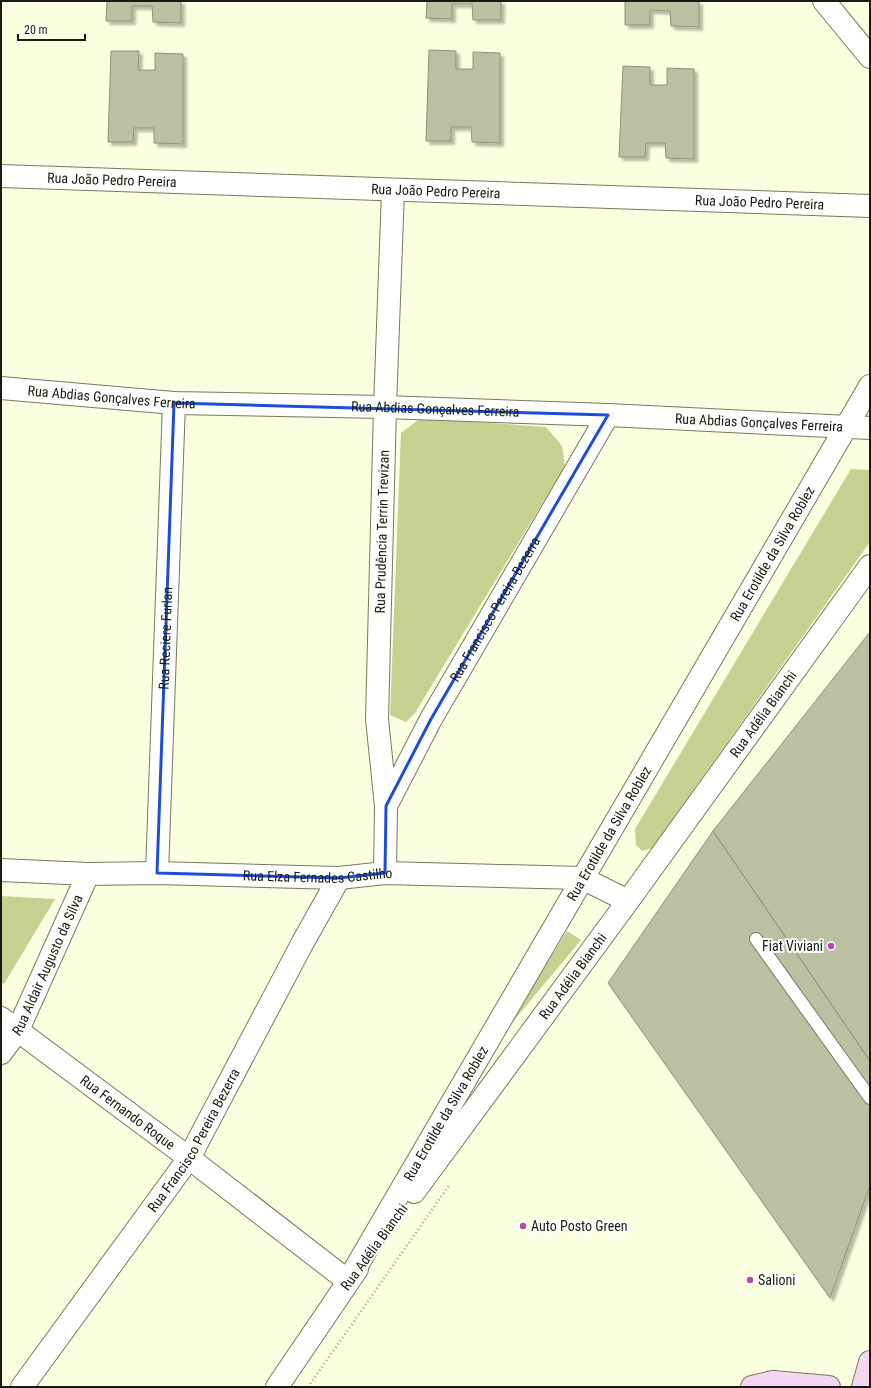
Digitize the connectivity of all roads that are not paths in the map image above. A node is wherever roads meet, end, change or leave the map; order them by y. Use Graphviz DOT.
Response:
graph roads {
  1 [pos="824,1"];
  2 [pos="870,57"];
  3 [pos="1,176"];
  4 [pos="393,190"];
  5 [pos="870,206"];
  6 [pos="870,386"];
  7 [pos="1,388"];
  8 [pos="174,403"];
  9 [pos="385,407"];
  10 [pos="608,415"];
  11 [pos="847,426"];
  12 [pos="870,428"];
  13 [pos="870,566"];
  14 [pos="386,806"];
  15 [pos="1,870"];
  16 [pos="157,873"];
  17 [pos="386,873"];
  18 [pos="88,874"];
  19 [pos="339,878"];
  20 [pos="582,878"];
  21 [pos="628,901"];
  22 [pos="756,939"];
  23 [pos="10,1024"];
  24 [pos="1,1053"];
  25 [pos="870,1098"];
  26 [pos="190,1158"];
  27 [pos="348,1281"];
  28 [pos="870,1362"];
  29 [pos="22,1387"];
  30 [pos="277,1387"];
  31 [pos="752,1387"];
  32 [pos="829,1387"];
  33 [pos="863,1387"];
  1 -- 2 [label="street"];
  3 -- 4 [label="street, Rua João Pedro Pereira"];
  4 -- 5 [label="street, Rua João Pedro Pereira"];
  4 -- 9 [label="street, Rua Prudência Terrin Trevizan"];
  6 -- 11 [label="street, Rua Erotilde da Silva Roblez"];
  7 -- 8 [label="street, Rua Abdias Gonçalves Ferreira"];
  8 -- 9 [label="street, Rua Abdias Gonçalves Ferreira"];
  8 -- 16 [label="street, Rua Reciere Furlan"];
  9 -- 10 [label="street, Rua Abdias Gonçalves Ferreira"];
  9 -- 14 [label="street, Rua Prudência Terrin Trevizan"];
  10 -- 11 [label="street, Rua Abdias Gonçalves Ferreira"];
  10 -- 14 [label="street, Rua Francisco Pereira Bezerra"];
  11 -- 12 [label="street, Rua Abdias Gonçalves Ferreira"];
  11 -- 20 [label="street, Rua Erotilde da Silva Roblez"];
  13 -- 21 [label="street, Rua Adélia Bianchi"];
  14 -- 17 [label="street, Rua Prudência Terrin Trevizan"];
  15 -- 18 [label="street, Rua Elza Fernades Castilho"];
  16 -- 18 [label="street, Rua Elza Fernades Castilho"];
  16 -- 19 [label="street, Rua Elza Fernades Castilho"];
  17 -- 19 [label="street, Rua Elza Fernades Castilho"];
  17 -- 20 [label="street, Rua Elza Fernades Castilho"];
  18 -- 23 [label="street, Rua Aldair Augusto da Silva"];
  19 -- 26 [label="street, Rua Francisco Pereira Bezerra"];
  20 -- 21 [label="street, Rua Elza Fernades Castilho"];
  20 -- 27 [label="street, Rua Erotilde da Silva Roblez"];
  21 -- 27 [label="street, Rua Adélia Bianchi"];
  22 -- 25 [label="lane"];
  23 -- 24 [label="street, Rua Aldair Augusto da Silva"];
  23 -- 26 [label="street, Rua Fernando Roque"];
  26 -- 27 [label="street, Rua Fernando Roque"];
  26 -- 29 [label="street, Rua Francisco Pereira Bezerra"];
  27 -- 30 [label="street, Rua Adélia Bianchi"];
  28 -- 33 [label="street"];
  31 -- 32 [label="street"];
}
